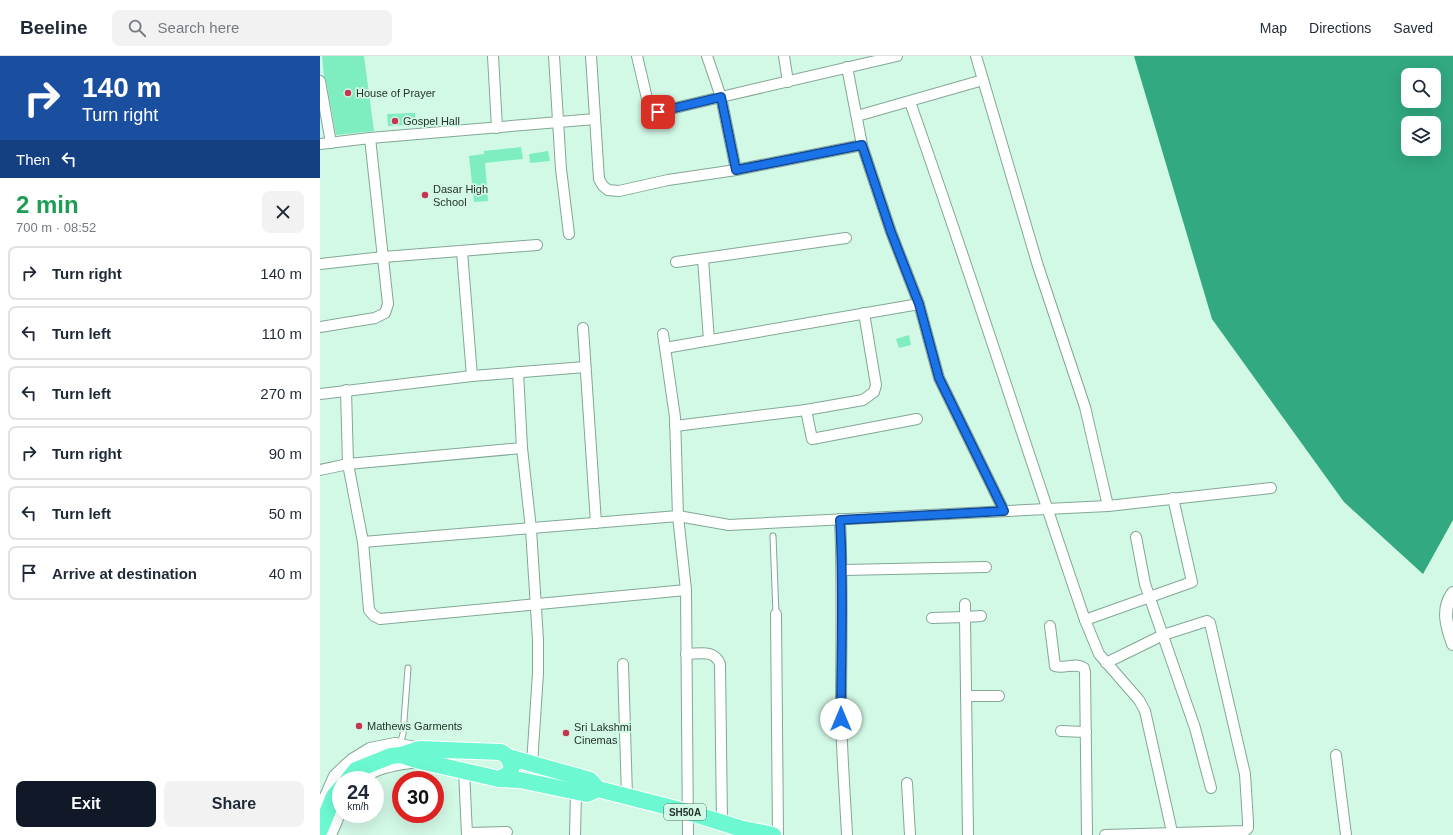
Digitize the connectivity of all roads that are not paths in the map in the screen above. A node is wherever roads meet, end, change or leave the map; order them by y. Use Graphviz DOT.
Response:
graph roads {
  1 [pos="493,56"];
  2 [pos="554,56"];
  3 [pos="591,56"];
  4 [pos="637,56"];
  5 [pos="707,56"];
  6 [pos="784,56"];
  7 [pos="897,56"];
  8 [pos="976,56"];
  9 [pos="860,60"];
  10 [pos="847,67"];
  11 [pos="320,80"];
  12 [pos="983,80"];
  13 [pos="788,82"];
  14 [pos="721,97"];
  15 [pos="910,102"];
  16 [pos="857,116"];
  17 [pos="595,119"];
  18 [pos="558,123"];
  19 [pos="497,128"];
  20 [pos="370,138"];
  21 [pos="331,143"];
  22 [pos="320,144"];
  23 [pos="862,145"];
  24 [pos="736,170"];
  25 [pos="569,234"];
  26 [pos="846,238"];
  27 [pos="538,245"];
  28 [pos="462,252"];
  29 [pos="383,257"];
  30 [pos="703,259"];
  31 [pos="676,262"];
  32 [pos="320,264"];
  33 [pos="919,304"];
  34 [pos="864,313"];
  35 [pos="320,327"];
  36 [pos="583,328"];
  37 [pos="663,334"];
  38 [pos="710,340"];
  39 [pos="665,348"];
  40 [pos="585,367"];
  41 [pos="518,372"];
  42 [pos="472,376"];
  43 [pos="346,390"];
  44 [pos="320,394"];
  45 [pos="806,410"];
  46 [pos="917,419"];
  47 [pos="675,426"];
  48 [pos="522,448"];
  49 [pos="348,464"];
  50 [pos="320,470"];
  51 [pos="1271,488"];
  52 [pos="1173,498"];
  53 [pos="1108,506"];
  54 [pos="1047,509"];
  55 [pos="1004,511"];
  56 [pos="678,516"];
  57 [pos="840,520"];
  58 [pos="596,523"];
  59 [pos="531,529"];
  60 [pos="773,536"];
  61 [pos="1136,537"];
  62 [pos="363,542"];
  63 [pos="986,567"];
  64 [pos="843,570"];
  65 [pos="686,590"];
  66 [pos="1453,593"];
  67 [pos="1149,597"];
  68 [pos="536,604"];
  69 [pos="965,604"];
  70 [pos="776,614"];
  71 [pos="981,616"];
  72 [pos="965,617"];
  73 [pos="932,618"];
  74 [pos="1085,620"];
  75 [pos="1050,626"];
  76 [pos="1162,635"];
  77 [pos="1453,644"];
  78 [pos="686,654"];
  79 [pos="1106,663"];
  80 [pos="623,664"];
  81 [pos="408,668"];
  82 [pos="966,696"];
  83 [pos="999,696"];
  84 [pos="1060,731"];
  85 [pos="1086,732"];
  86 [pos="398,752"];
  87 [pos="420,755"];
  88 [pos="1336,755"];
  89 [pos="508,757"];
  90 [pos="532,764"];
  91 [pos="464,770"];
  92 [pos="355,771"];
  93 [pos="372,771"];
  94 [pos="499,779"];
  95 [pos="907,784"];
  96 [pos="1211,788"];
  97 [pos="598,789"];
  98 [pos="576,792"];
  99 [pos="627,796"];
  100 [pos="332,801"];
  101 [pos="320,810"];
  102 [pos="688,812"];
  103 [pos="335,823"];
  104 [pos="722,824"];
  105 [pos="320,830"];
  106 [pos="507,832"];
  107 [pos="739,832"];
  108 [pos="1172,832"];
  109 [pos="1205,833"];
  110 [pos="467,834"];
  111 [pos="1156,834"];
  112 [pos="330,835"];
  113 [pos="575,835"];
  114 [pos="688,835"];
  115 [pos="772,835"];
  116 [pos="778,835"];
  117 [pos="846,835"];
  118 [pos="910,835"];
  119 [pos="968,835"];
  120 [pos="1087,835"];
  121 [pos="1105,835"];
  122 [pos="1346,835"];
  1 -- 19 [label="street"];
  2 -- 18 [label="street"];
  3 -- 17 [label="street"];
  4 -- 14 [label="street"];
  5 -- 14 [label="street"];
  6 -- 13 [label="street"];
  7 -- 9 [label="street"];
  8 -- 12 [label="street"];
  9 -- 10 [label="street"];
  10 -- 13 [label="street"];
  10 -- 16 [label="street"];
  11 -- 21 [label="street"];
  12 -- 15 [label="street"];
  12 -- 53 [label="street"];
  13 -- 14 [label="street"];
  14 -- 24 [label="street"];
  15 -- 16 [label="street"];
  15 -- 54 [label="street"];
  16 -- 23 [label="street"];
  17 -- 18 [label="street"];
  17 -- 24 [label="street"];
  18 -- 19 [label="street"];
  18 -- 25 [label="street"];
  19 -- 20 [label="street"];
  20 -- 21 [label="street"];
  20 -- 29 [label="street"];
  21 -- 22 [label="street"];
  23 -- 24 [label="street"];
  23 -- 33 [label="street"];
  26 -- 30 [label="street"];
  27 -- 28 [label="street"];
  28 -- 29 [label="street"];
  28 -- 42 [label="street"];
  29 -- 32 [label="street"];
  29 -- 35 [label="street"];
  30 -- 31 [label="street"];
  30 -- 38 [label="street"];
  33 -- 34 [label="street"];
  33 -- 55 [label="street"];
  34 -- 38 [label="street"];
  34 -- 45 [label="street"];
  36 -- 40 [label="street"];
  37 -- 39 [label="street"];
  38 -- 39 [label="street"];
  39 -- 47 [label="street"];
  40 -- 41 [label="street"];
  40 -- 58 [label="street"];
  41 -- 42 [label="street"];
  41 -- 48 [label="street"];
  42 -- 43 [label="street"];
  43 -- 44 [label="street"];
  43 -- 49 [label="street"];
  45 -- 46 [label="street"];
  45 -- 47 [label="street"];
  47 -- 56 [label="street"];
  48 -- 49 [label="street"];
  48 -- 59 [label="street"];
  49 -- 50 [label="street"];
  49 -- 62 [label="street"];
  51 -- 52 [label="street"];
  52 -- 53 [label="street"];
  52 -- 67 [label="street"];
  53 -- 54 [label="street"];
  54 -- 55 [label="street"];
  54 -- 74 [label="street"];
  55 -- 57 [label="street"];
  56 -- 57 [label="street"];
  56 -- 58 [label="street"];
  56 -- 65 [label="street"];
  57 -- 64 [label="street"];
  58 -- 59 [label="street"];
  59 -- 62 [label="street"];
  59 -- 68 [label="street"];
  60 -- 70 [label="lane"];
  61 -- 67 [label="street"];
  62 -- 68 [label="street"];
  63 -- 64 [label="street"];
  64 -- 117 [label="street"];
  65 -- 68 [label="street"];
  65 -- 78 [label="street"];
  66 -- 77 [label="street"];
  67 -- 74 [label="street"];
  67 -- 76 [label="street"];
  68 -- 90 [label="street"];
  69 -- 72 [label="street"];
  70 -- 116 [label="street"];
  71 -- 72 [label="street"];
  72 -- 73 [label="street"];
  72 -- 82 [label="street"];
  74 -- 79 [label="street"];
  75 -- 85 [label="street"];
  76 -- 79 [label="street"];
  76 -- 96 [label="street"];
  76 -- 109 [label="street"];
  78 -- 102 [label="street"];
  78 -- 104 [label="street"];
  79 -- 108 [label="street"];
  80 -- 99 [label="street"];
  81 -- 86 [label="lane"];
  82 -- 83 [label="street"];
  82 -- 119 [label="street"];
  84 -- 85 [label="street"];
  85 -- 120 [label="street"];
  86 -- 87 [label="main road"];
  86 -- 92 [label="main road"];
  86 -- 101 [label="street"];
  87 -- 89 [label="main road"];
  87 -- 91 [label="main road"];
  87 -- 93 [label="street"];
  88 -- 122 [label="street"];
  89 -- 90 [label="main road, SH50A"];
  89 -- 94 [label="main road"];
  90 -- 97 [label="main road, SH50A"];
  91 -- 94 [label="main road"];
  91 -- 110 [label="street"];
  94 -- 98 [label="main road"];
  95 -- 118 [label="street"];
  97 -- 98 [label="main road"];
  97 -- 99 [label="main road, SH50A"];
  98 -- 113 [label="street"];
  99 -- 102 [label="main road, SH50A"];
  100 -- 105 [label="main road"];
  102 -- 104 [label="main road, SH50A"];
  102 -- 114 [label="street"];
  103 -- 112 [label="street"];
  104 -- 107 [label="main road, SH50A"];
  106 -- 110 [label="street"];
  107 -- 115 [label="main road, SH50A"];
  108 -- 109 [label="street"];
  108 -- 111 [label="street"];
  111 -- 121 [label="street"];
}
